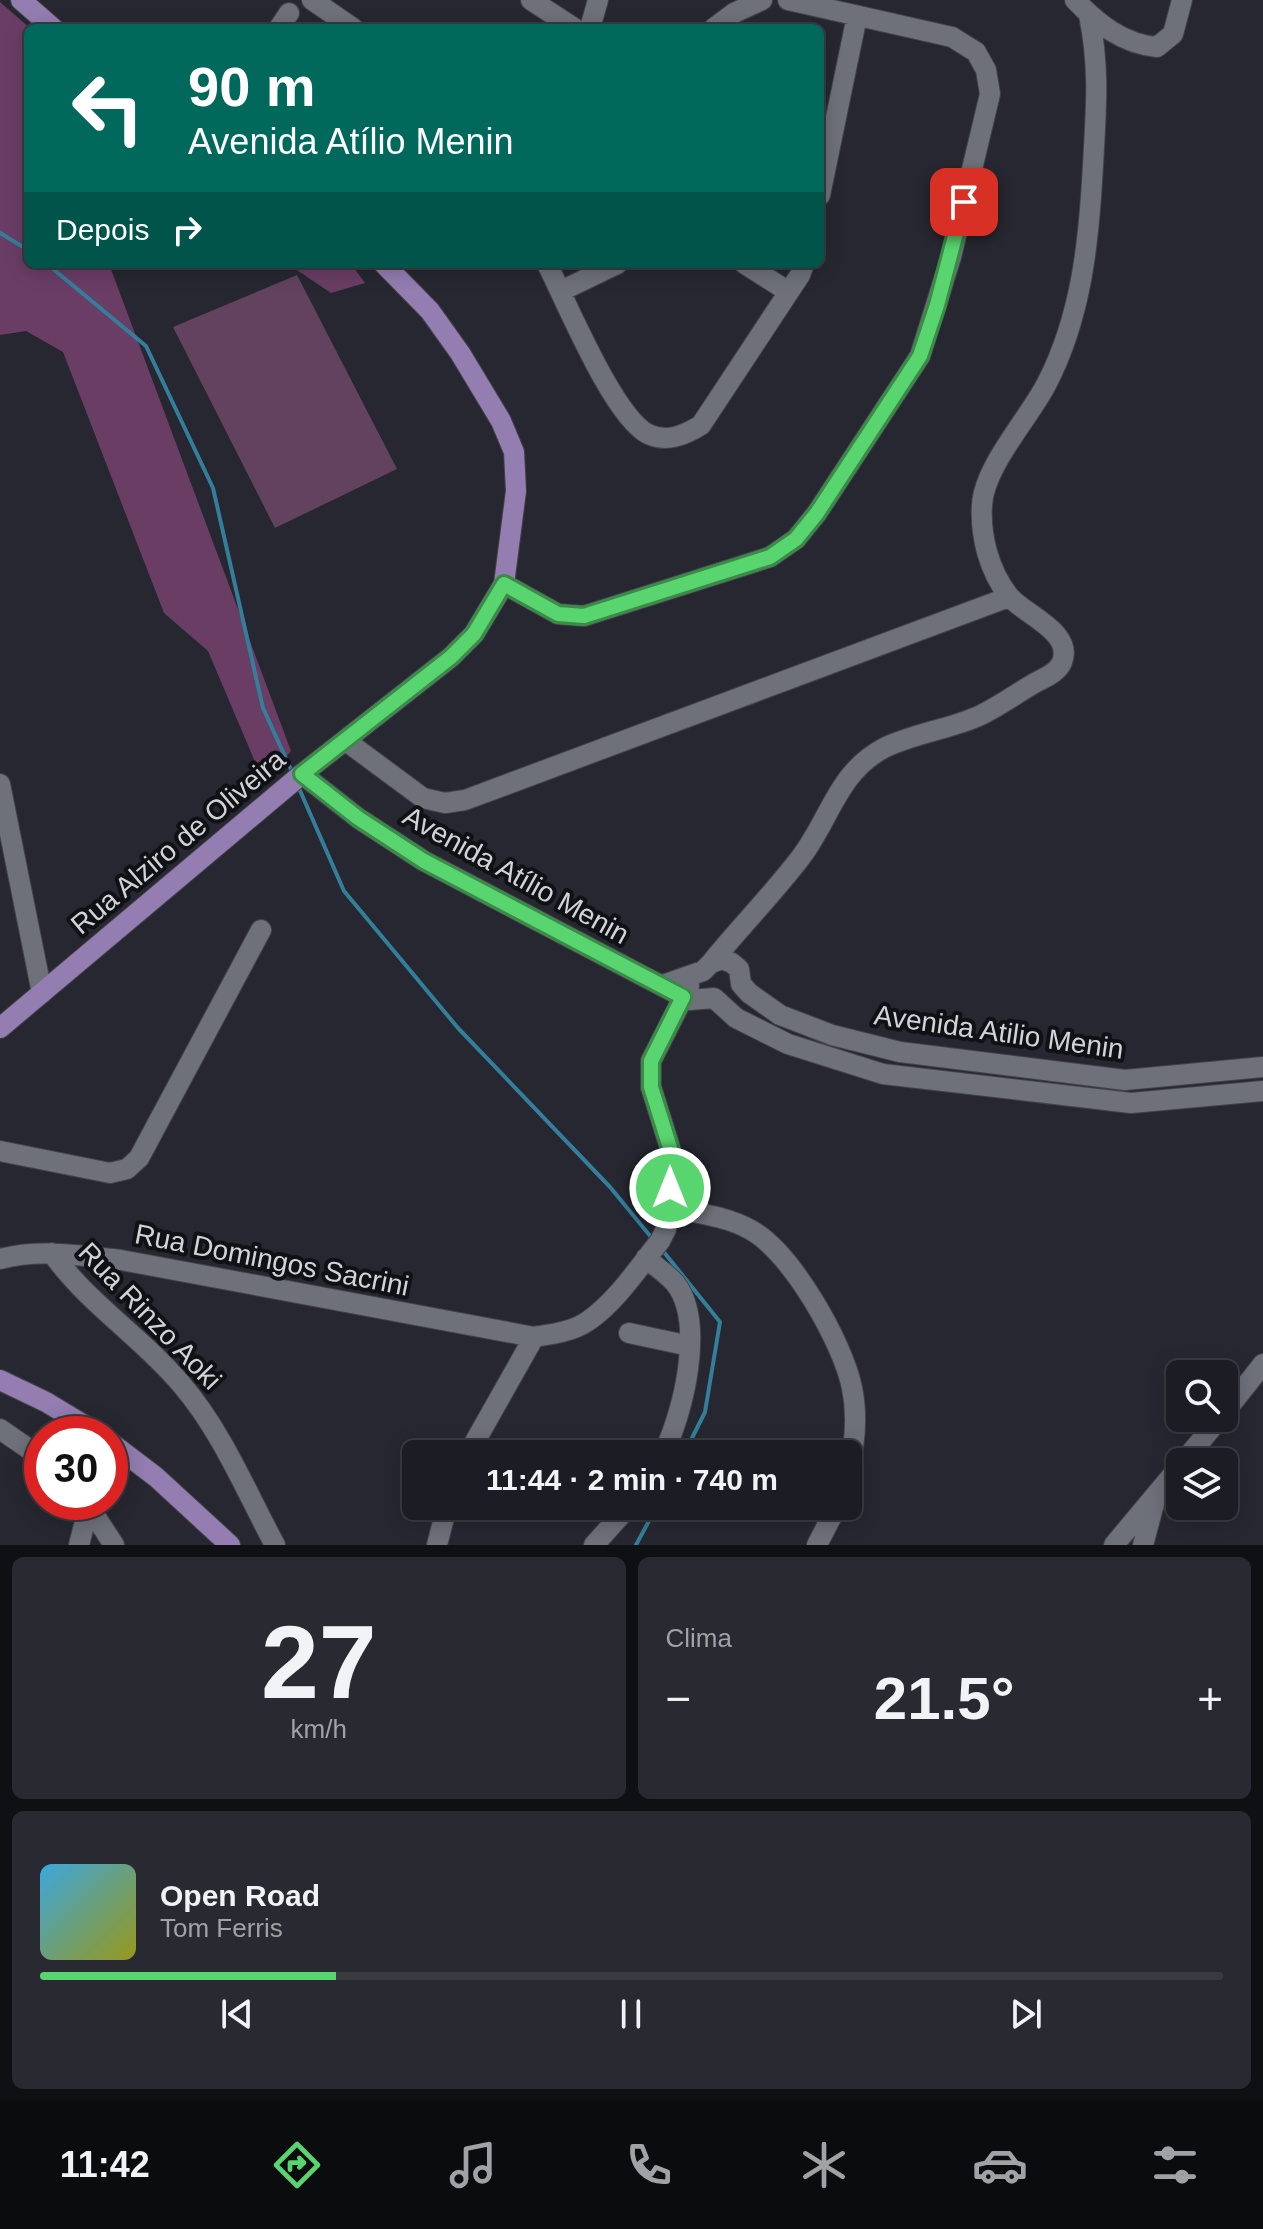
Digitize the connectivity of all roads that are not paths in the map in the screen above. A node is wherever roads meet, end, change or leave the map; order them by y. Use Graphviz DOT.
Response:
graph roads {
  1 [pos="21,0"];
  2 [pos="312,0"];
  3 [pos="531,0"];
  4 [pos="598,0"];
  5 [pos="762,0"];
  6 [pos="788,0"];
  7 [pos="1182,0"];
  8 [pos="1082,8"];
  9 [pos="857,16"];
  10 [pos="48,24"];
  11 [pos="347,24"];
  12 [pos="568,24"];
  13 [pos="591,24"];
  14 [pos="719,24"];
  15 [pos="824,176"];
  16 [pos="388,268"];
  17 [pos="549,268"];
  18 [pos="609,268"];
  19 [pos="751,268"];
  20 [pos="802,268"];
  21 [pos="561,291"];
  22 [pos="789,292"];
  23 [pos="504,584"];
  24 [pos="1009,597"];
  25 [pos="346,741"];
  26 [pos="296,779"];
  27 [pos="0,784"];
  28 [pos="750,915"];
  29 [pos="261,930"];
  30 [pos="703,969"];
  31 [pos="741,980"];
  32 [pos="663,985"];
  33 [pos="42,993"];
  34 [pos="683,997"];
  35 [pos="714,998"];
  36 [pos="0,1028"];
  37 [pos="1263,1067"];
  38 [pos="1263,1091"];
  39 [pos="0,1151"];
  40 [pos="669,1207"];
  41 [pos="52,1253"];
  42 [pos="646,1258"];
  43 [pos="0,1259"];
  44 [pos="629,1333"];
  45 [pos="534,1337"];
  46 [pos="690,1346"];
  47 [pos="1263,1364"];
  48 [pos="0,1380"];
  49 [pos="1238,1396"];
  50 [pos="69,1416"];
  51 [pos="0,1429"];
  52 [pos="1209,1432"];
  53 [pos="476,1440"];
  54 [pos="668,1440"];
  55 [pos="854,1440"];
  56 [pos="24,1446"];
  57 [pos="1195,1448"];
  58 [pos="128,1456"];
  59 [pos="1166,1482"];
  60 [pos="1157,1492"];
  61 [pos="84,1520"];
  62 [pos="99,1520"];
  63 [pos="443,1520"];
  64 [pos="616,1520"];
  65 [pos="830,1520"];
  66 [pos="224,1541"];
  67 [pos="79,1545"];
  68 [pos="114,1545"];
  69 [pos="275,1545"];
  70 [pos="437,1545"];
  71 [pos="594,1545"];
  72 [pos="817,1545"];
  73 [pos="1114,1545"];
  74 [pos="1143,1545"];
  1 -- 10 [label="main road"];
  2 -- 11 [label="street"];
  3 -- 12 [label="street"];
  4 -- 13 [label="street"];
  5 -- 14 [label="street"];
  6 -- 9 [label="street"];
  7 -- 8 [label="street"];
  8 -- 24 [label="street"];
  9 -- 15 [label="street"];
  9 -- 23 [label="street"];
  16 -- 23 [label="main road, Rua Alziro de Oliveira"];
  17 -- 21 [label="street"];
  18 -- 21 [label="street"];
  19 -- 22 [label="street"];
  20 -- 22 [label="street"];
  21 -- 22 [label="street"];
  23 -- 25 [label="main road, Rua Alziro de Oliveira"];
  24 -- 25 [label="street"];
  24 -- 28 [label="street"];
  25 -- 26 [label="main road, Rua Alziro de Oliveira"];
  26 -- 32 [label="street, Avenida Atílio Menin"];
  26 -- 33 [label="main road, Rua Alziro de Oliveira"];
  27 -- 33 [label="street"];
  28 -- 30 [label="street"];
  28 -- 31 [label="street"];
  29 -- 39 [label="street"];
  30 -- 31 [label="street, Avenida Atilio Menin"];
  30 -- 32 [label="street"];
  30 -- 34 [label="street"];
  30 -- 35 [label="street"];
  31 -- 35 [label="street"];
  31 -- 37 [label="street, Avenida Atilio Menin"];
  32 -- 34 [label="street, Avenida Atílio Menin"];
  33 -- 36 [label="main road, Rua Alziro de Oliveira"];
  34 -- 35 [label="street, Avenida Atílio Menin"];
  34 -- 40 [label="street"];
  35 -- 38 [label="street, Avenida Atilio Menin"];
  40 -- 42 [label="street"];
  40 -- 55 [label="street"];
  41 -- 43 [label="street, Rua Domingos Sacrini"];
  41 -- 45 [label="street, Rua Domingos Sacrini"];
  41 -- 69 [label="street, Rua Rinzo Aoki"];
  42 -- 45 [label="street"];
  42 -- 46 [label="street"];
  44 -- 46 [label="street"];
  45 -- 53 [label="street"];
  46 -- 54 [label="street"];
  47 -- 49 [label="street"];
  48 -- 50 [label="main road"];
  51 -- 56 [label="street"];
  52 -- 57 [label="street"];
  58 -- 66 [label="main road"];
  59 -- 60 [label="street"];
  60 -- 73 [label="street"];
  60 -- 74 [label="street"];
  61 -- 67 [label="street"];
  62 -- 68 [label="street"];
  63 -- 70 [label="street"];
  64 -- 71 [label="street"];
  65 -- 72 [label="street"];
}
